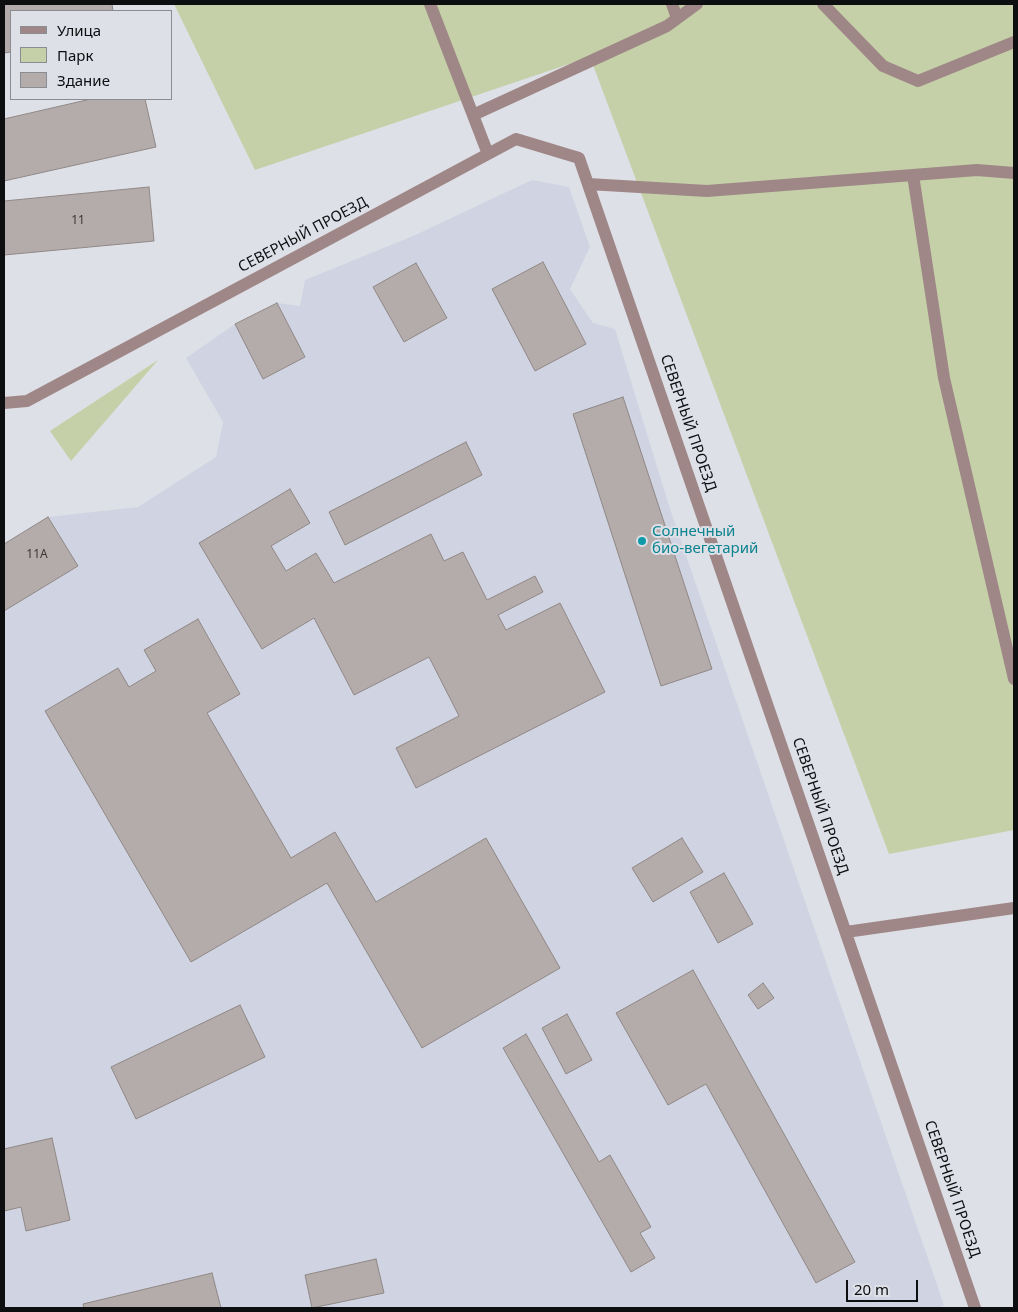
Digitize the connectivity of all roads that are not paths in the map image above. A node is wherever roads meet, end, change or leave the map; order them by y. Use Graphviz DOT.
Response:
graph roads {
  1 [pos="430,4"];
  2 [pos="672,4"];
  3 [pos="697,4"];
  4 [pos="823,4"];
  5 [pos="677,18"];
  6 [pos="1014,42"];
  7 [pos="473,115"];
  8 [pos="488,154"];
  9 [pos="1014,173"];
  10 [pos="914,175"];
  11 [pos="588,184"];
  12 [pos="4,403"];
  13 [pos="1014,679"];
  14 [pos="1014,908"];
  15 [pos="846,932"];
  16 [pos="975,1308"];
  1 -- 7 [label="street"];
  2 -- 5 [label="street"];
  3 -- 5 [label="street"];
  4 -- 6 [label="street"];
  5 -- 7 [label="street"];
  7 -- 8 [label="street"];
  8 -- 11 [label="street, СЕВЕРНЫЙ ПРОЕЗД"];
  8 -- 12 [label="street, СЕВЕРНЫЙ ПРОЕЗД"];
  9 -- 10 [label="street"];
  10 -- 11 [label="street"];
  10 -- 13 [label="street"];
  11 -- 15 [label="street, СЕВЕРНЫЙ ПРОЕЗД"];
  14 -- 15 [label="street"];
  15 -- 16 [label="street, СЕВЕРНЫЙ ПРОЕЗД"];
}
